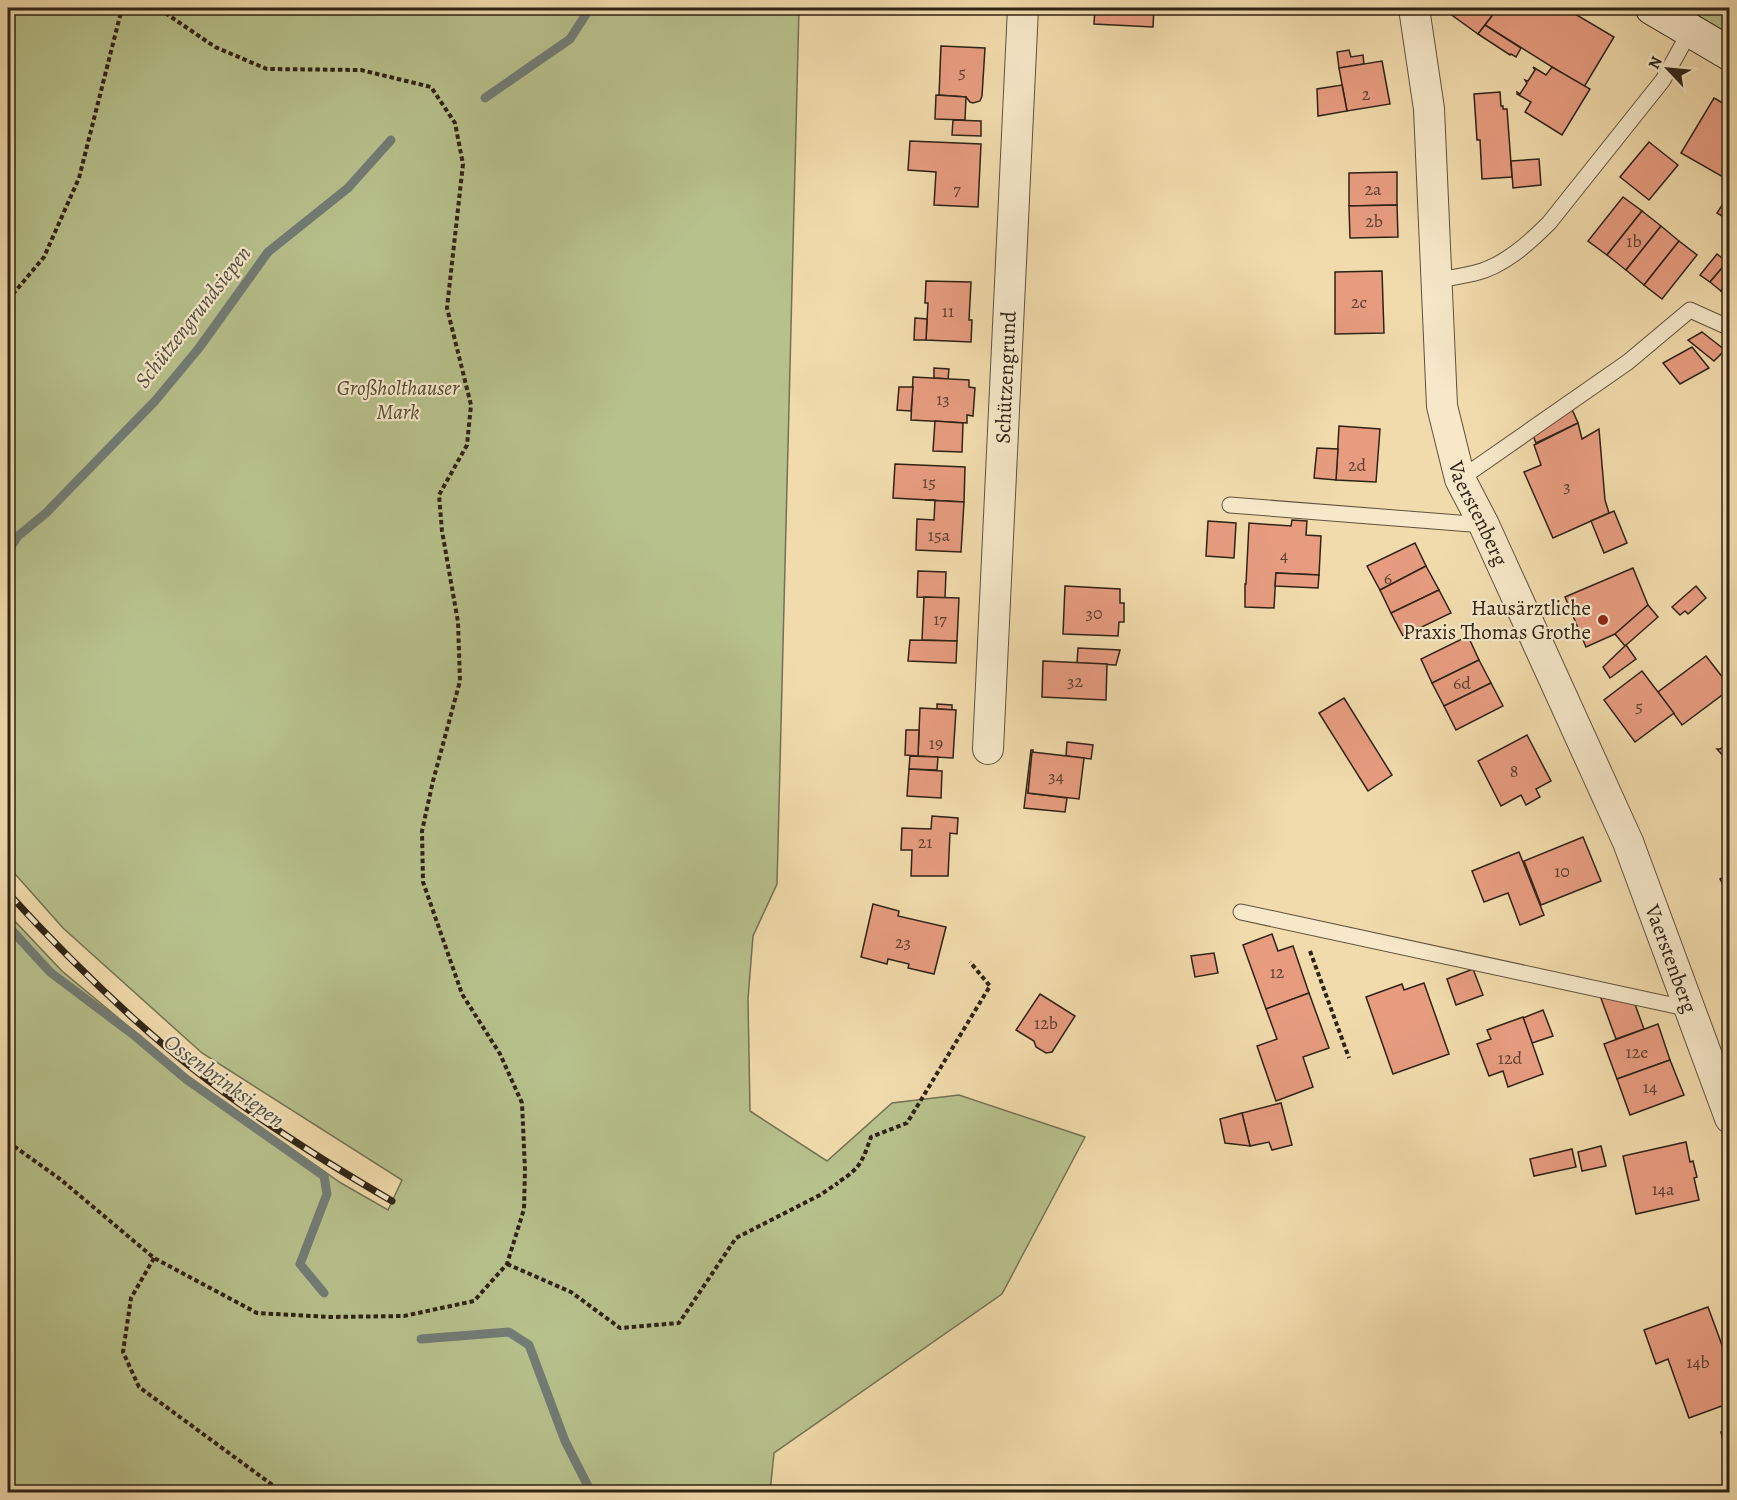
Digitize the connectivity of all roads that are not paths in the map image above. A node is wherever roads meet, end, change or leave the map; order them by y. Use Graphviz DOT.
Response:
graph roads {
  1 [pos="1023,8"];
  2 [pos="1414,8"];
  3 [pos="1652,8"];
  4 [pos="1690,31"];
  5 [pos="1730,54"];
  6 [pos="1437,280"];
  7 [pos="1730,328"];
  8 [pos="1460,478"];
  9 [pos="1230,505"];
  10 [pos="1484,525"];
  11 [pos="988,749"];
  12 [pos="1242,912"];
  13 [pos="1690,1009"];
  14 [pos="1730,1118"];
  1 -- 11 [label="street, Schützengrund"];
  2 -- 6 [label="street, Vaerstenberg"];
  3 -- 4 [label="main road"];
  4 -- 5 [label="main road"];
  4 -- 6 [label="lane"];
  6 -- 8 [label="street, Vaerstenberg"];
  7 -- 8 [label="lane"];
  8 -- 10 [label="street, Vaerstenberg"];
  9 -- 10 [label="lane"];
  10 -- 13 [label="street, Vaerstenberg"];
  12 -- 13 [label="lane"];
  13 -- 14 [label="street, Vaerstenberg"];
}
